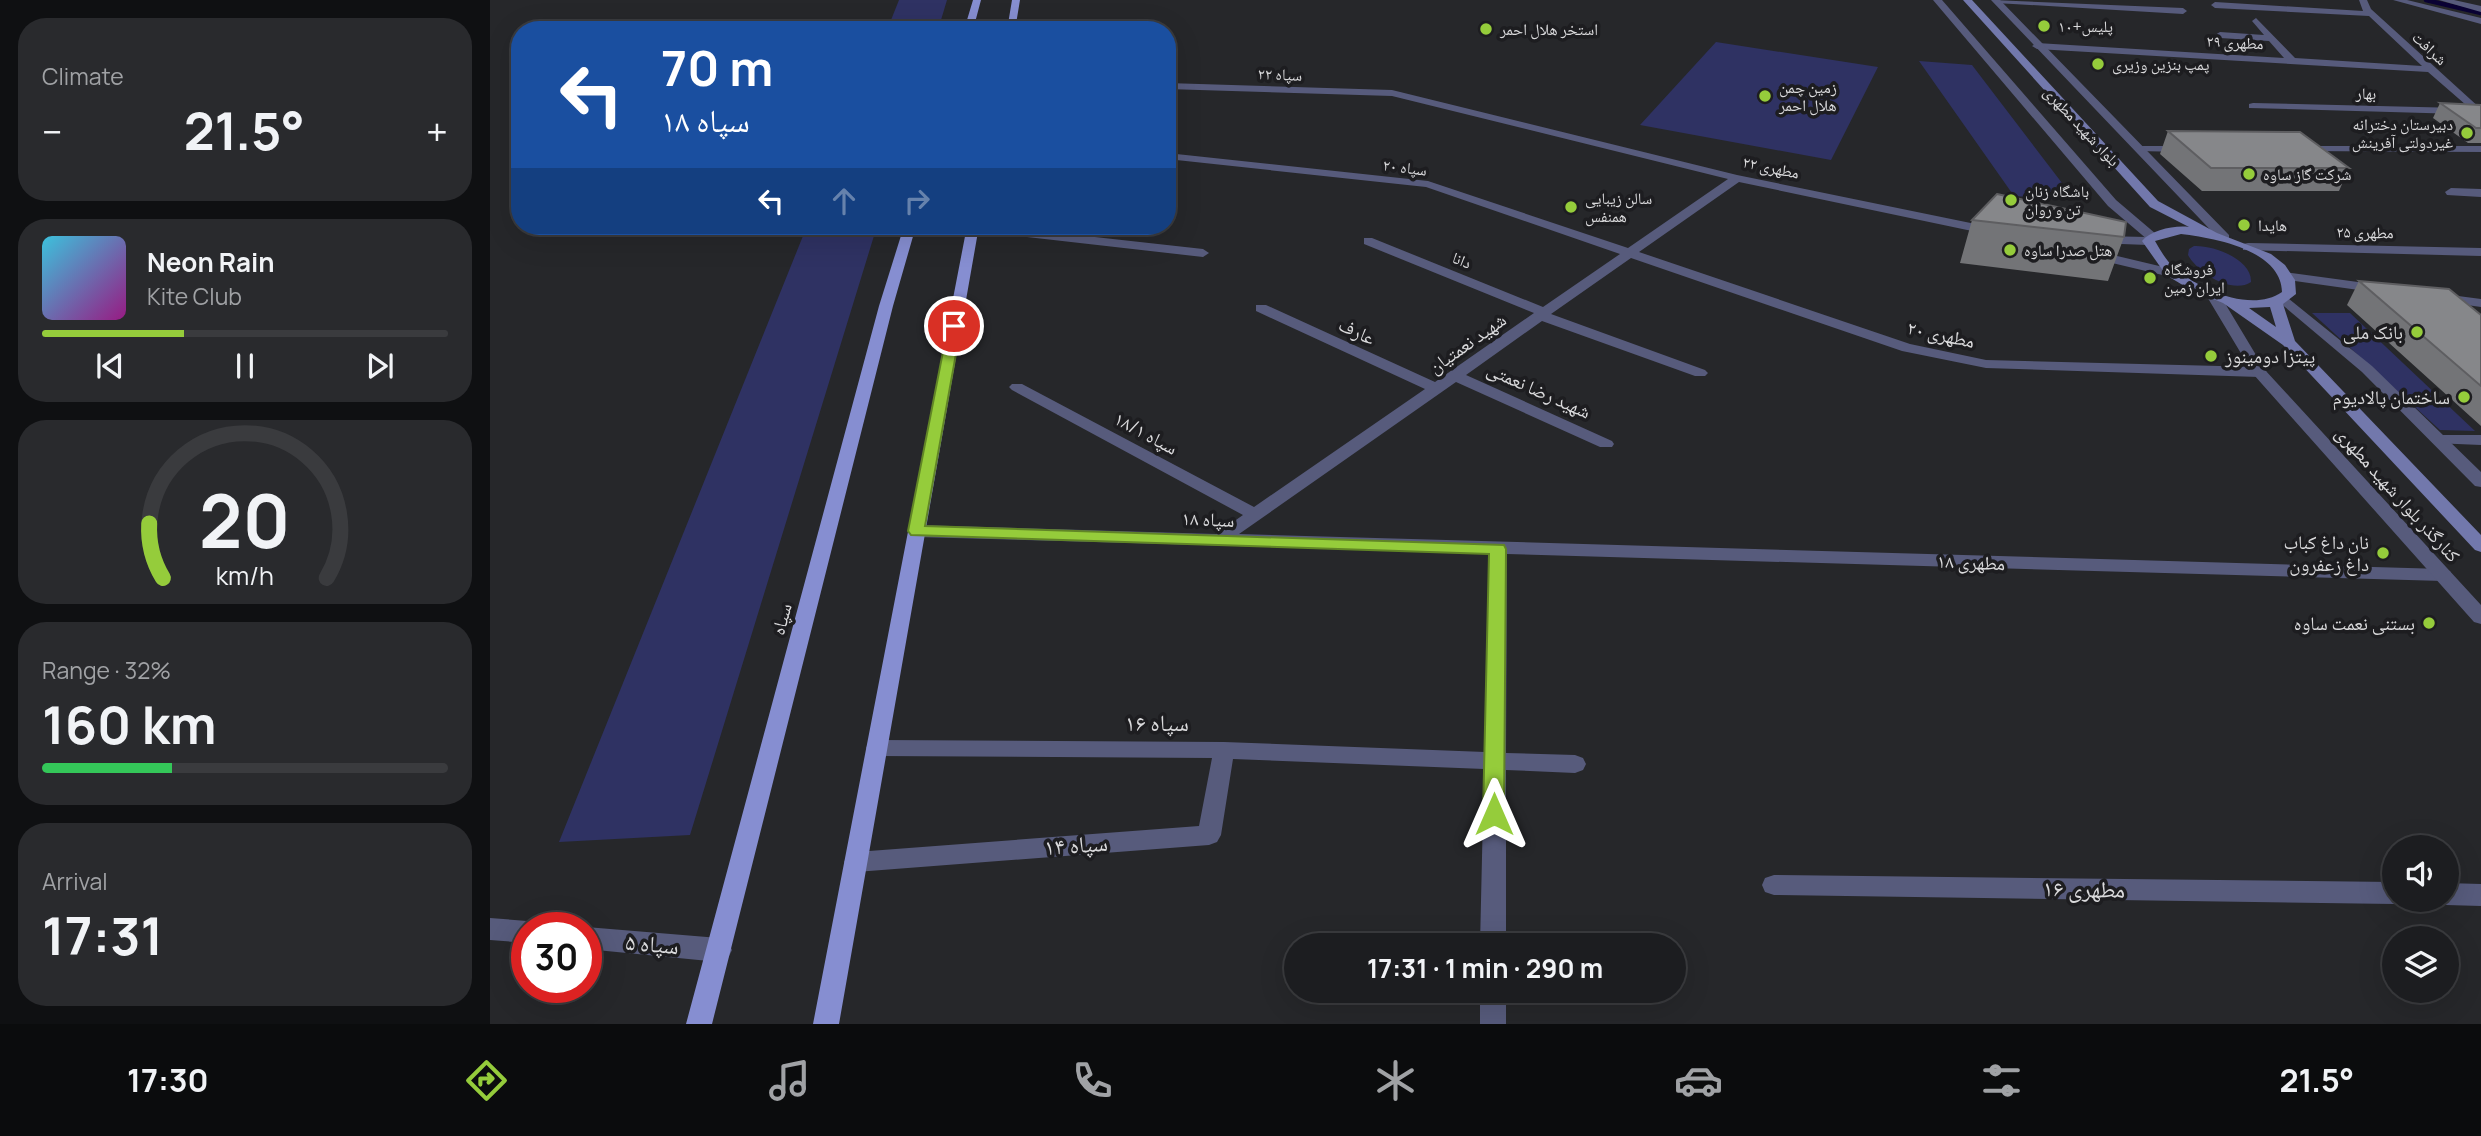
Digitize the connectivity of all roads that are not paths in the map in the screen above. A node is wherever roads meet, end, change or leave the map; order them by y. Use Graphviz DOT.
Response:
graph roads {
  1 [pos="976,0"];
  2 [pos="1016,0"];
  3 [pos="1937,0"];
  4 [pos="1967,0"];
  5 [pos="1995,0"];
  6 [pos="2363,0"];
  7 [pos="2397,0"];
  8 [pos="2443,0"];
  9 [pos="2215,5"];
  10 [pos="2481,9"];
  11 [pos="2183,10"];
  12 [pos="2371,14"];
  13 [pos="970,21"];
  14 [pos="1012,21"];
  15 [pos="2256,21"];
  16 [pos="2481,21"];
  17 [pos="2220,35"];
  18 [pos="2271,38"];
  19 [pos="2037,46"];
  20 [pos="2292,61"];
  21 [pos="2431,69"];
  22 [pos="1176,86"];
  23 [pos="1392,93"];
  24 [pos="2253,106"];
  25 [pos="2479,113"];
  26 [pos="2140,149"];
  27 [pos="2195,149"];
  28 [pos="2290,149"];
  29 [pos="2481,149"];
  30 [pos="1176,157"];
  31 [pos="1737,178"];
  32 [pos="2451,192"];
  33 [pos="2481,193"];
  34 [pos="2154,204"];
  35 [pos="907,235"];
  36 [pos="972,235"];
  37 [pos="1044,235"];
  38 [pos="2010,235"];
  39 [pos="2218,236"];
  40 [pos="2153,238"];
  41 [pos="1368,241"];
  42 [pos="2248,247"];
  43 [pos="1629,252"];
  44 [pos="2481,252"];
  45 [pos="1203,253"];
  46 [pos="2171,272"];
  47 [pos="2286,276"];
  48 [pos="2390,291"];
  49 [pos="2429,296"];
  50 [pos="2221,298"];
  51 [pos="2280,300"];
  52 [pos="2481,303"];
  53 [pos="1261,308"];
  54 [pos="1542,314"];
  55 [pos="2288,342"];
  56 [pos="2259,372"];
  57 [pos="1700,373"];
  58 [pos="1454,375"];
  59 [pos="1017,387"];
  60 [pos="1436,388"];
  61 [pos="2439,440"];
  62 [pos="2481,440"];
  63 [pos="1606,444"];
  64 [pos="2481,482"];
  65 [pos="1256,515"];
  66 [pos="916,531"];
  67 [pos="1219,540"];
  68 [pos="2481,546"];
  69 [pos="1498,549"];
  70 [pos="2444,576"];
  71 [pos="2481,617"];
  72 [pos="877,748"];
  73 [pos="1224,750"];
  74 [pos="1494,761"];
  75 [pos="1575,764"];
  76 [pos="856,862"];
  77 [pos="1774,885"];
  78 [pos="2382,894"];
  79 [pos="2459,894"];
  80 [pos="2481,895"];
  81 [pos="490,929"];
  82 [pos="511,931"];
  83 [pos="1493,933"];
  84 [pos="602,939"];
  85 [pos="719,950"];
  86 [pos="1493,1003"];
  87 [pos="699,1024"];
  88 [pos="826,1024"];
  89 [pos="1493,1024"];
  1 -- 13 [label="main road"];
  2 -- 14 [label="main road"];
  3 -- 40 [label="street"];
  4 -- 34 [label="main road, بلوار شهید مطهری"];
  5 -- 11 [label="street"];
  5 -- 19 [label="street"];
  6 -- 12 [label="street, شرافت"];
  7 -- 16 [label="street"];
  8 -- 10 [label="street"];
  9 -- 12 [label="street"];
  12 -- 21 [label="street, شرافت"];
  15 -- 18 [label="street"];
  17 -- 18 [label="street"];
  18 -- 20 [label="street"];
  19 -- 20 [label="street, مطهری ۲۹"];
  19 -- 26 [label="street"];
  20 -- 21 [label="street, مطهری ۲۹"];
  21 -- 25 [label="street, شرافت"];
  22 -- 23 [label="street, سپاه ۲۲"];
  23 -- 31 [label="street, مطهری ۲۲"];
  24 -- 25 [label="street, بهار"];
  26 -- 27 [label="street"];
  26 -- 39 [label="street"];
  28 -- 29 [label="street"];
  30 -- 43 [label="street, سپاه ۲۰"];
  31 -- 38 [label="street, مطهری ۲۲"];
  31 -- 43 [label="street, شهید نعمتیان"];
  32 -- 33 [label="street"];
  34 -- 39 [label="main road, بلوار شهید مطهری"];
  34 -- 40 [label="main road"];
  35 -- 85 [label="main road, سپاه"];
  36 -- 66 [label="main road"];
  37 -- 45 [label="street"];
  39 -- 40 [label="main road"];
  39 -- 42 [label="main road"];
  40 -- 46 [label="main road"];
  40 -- 46 [label="street"];
  41 -- 54 [label="street, دانا"];
  42 -- 44 [label="street, مطهری ۲۵"];
  42 -- 47 [label="main road"];
  43 -- 54 [label="street, شهید نعمتیان"];
  43 -- 56 [label="street, مطهری ۲۰"];
  46 -- 50 [label="main road"];
  47 -- 48 [label="street"];
  47 -- 51 [label="main road"];
  49 -- 52 [label="street"];
  50 -- 51 [label="main road"];
  50 -- 55 [label="main road"];
  50 -- 56 [label="street, کنارگذر بلوار شهید مطهری"];
  51 -- 55 [label="main road"];
  51 -- 61 [label="street"];
  53 -- 60 [label="street, عارف"];
  54 -- 57 [label="street, دانا"];
  54 -- 58 [label="street, شهید نعمتیان"];
  55 -- 68 [label="main road"];
  56 -- 70 [label="street, کنارگذر بلوار شهید مطهری"];
  58 -- 60 [label="street, شهید نعمتیان"];
  58 -- 63 [label="street, شهید رضا نعمتی"];
  59 -- 65 [label="street, سپاه ۱۸/۱"];
  60 -- 65 [label="street, شهید نعمتیان"];
  61 -- 62 [label="street"];
  61 -- 64 [label="street"];
  65 -- 67 [label="street, شهید نعمتیان"];
  66 -- 67 [label="street, سپاه ۱۸"];
  66 -- 72 [label="main road"];
  67 -- 69 [label="street, سپاه ۱۸"];
  69 -- 70 [label="street, مطهری ۱۸"];
  69 -- 74 [label="street"];
  70 -- 71 [label="street, کنارگذر بلوار شهید مطهری"];
  72 -- 73 [label="street, سپاه ۱۶"];
  72 -- 76 [label="main road"];
  73 -- 74 [label="street, سپاه ۱۶"];
  73 -- 76 [label="street, سپاه ۱۴"];
  74 -- 75 [label="street, سپاه ۱۶"];
  74 -- 83 [label="street"];
  76 -- 88 [label="main road"];
  77 -- 78 [label="street, مطهری ۱۶"];
  79 -- 80 [label="street"];
  81 -- 82 [label="street"];
  84 -- 85 [label="street, سپاه ۵"];
  85 -- 87 [label="main road, سپاه"];
  86 -- 89 [label="street"];
}
